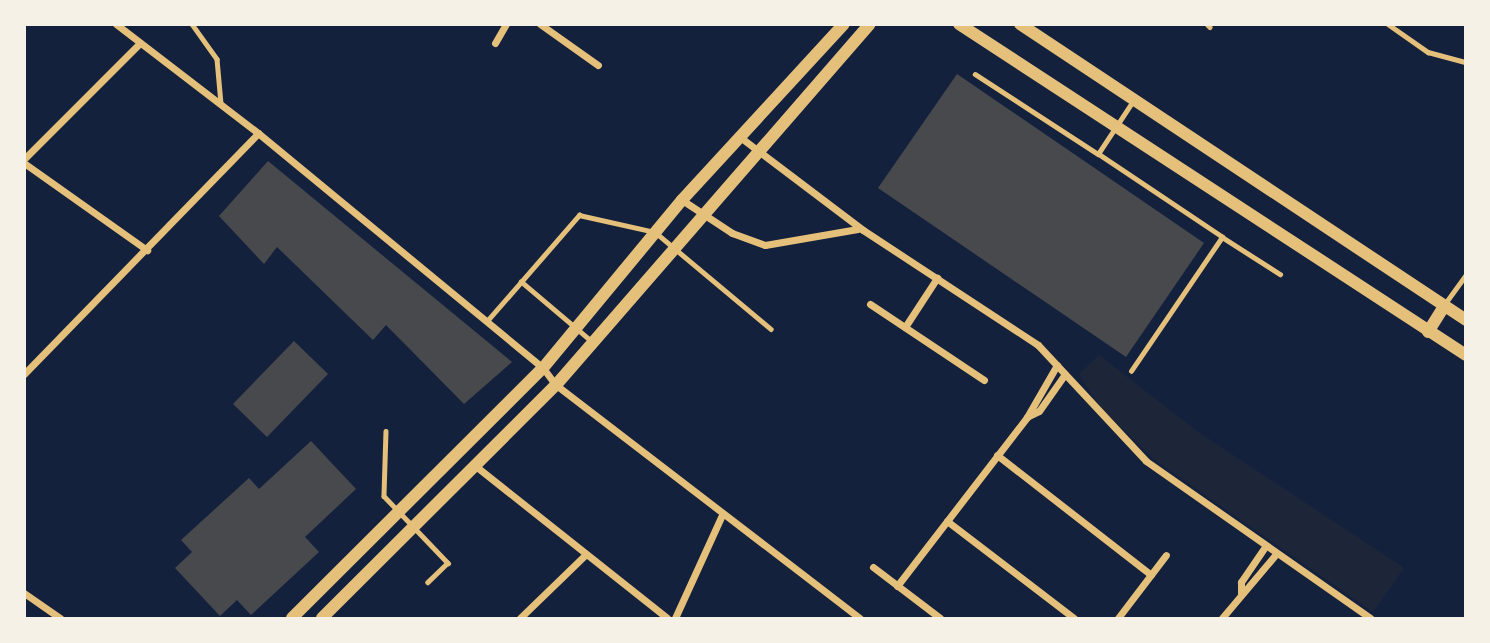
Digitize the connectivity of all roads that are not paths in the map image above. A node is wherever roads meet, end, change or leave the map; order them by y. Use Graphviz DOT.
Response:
graph roads {
  1 [pos="116,24"];
  2 [pos="192,24"];
  3 [pos="506,24"];
  4 [pos="540,24"];
  5 [pos="844,24"];
  6 [pos="870,24"];
  7 [pos="959,24"];
  8 [pos="1020,24"];
  9 [pos="1388,24"];
  10 [pos="140,43"];
  11 [pos="495,43"];
  12 [pos="1465,62"];
  13 [pos="598,65"];
  14 [pos="975,74"];
  15 [pos="1133,100"];
  16 [pos="221,105"];
  17 [pos="1116,127"];
  18 [pos="258,133"];
  19 [pos="740,137"];
  20 [pos="759,151"];
  21 [pos="1098,154"];
  22 [pos="24,161"];
  23 [pos="682,200"];
  24 [pos="701,216"];
  25 [pos="863,230"];
  26 [pos="655,232"];
  27 [pos="1222,237"];
  28 [pos="674,248"];
  29 [pos="147,250"];
  30 [pos="1280,274"];
  31 [pos="1465,275"];
  32 [pos="937,278"];
  33 [pos="521,282"];
  34 [pos="870,304"];
  35 [pos="1444,306"];
  36 [pos="1465,320"];
  37 [pos="487,322"];
  38 [pos="905,327"];
  39 [pos="575,329"];
  40 [pos="771,329"];
  41 [pos="1428,332"];
  42 [pos="592,343"];
  43 [pos="1465,355"];
  44 [pos="28,364"];
  45 [pos="1056,365"];
  46 [pos="543,368"];
  47 [pos="1131,371"];
  48 [pos="24,374"];
  49 [pos="1066,374"];
  50 [pos="984,380"];
  51 [pos="556,385"];
  52 [pos="1027,417"];
  53 [pos="386,431"];
  54 [pos="997,455"];
  55 [pos="478,468"];
  56 [pos="400,514"];
  57 [pos="722,516"];
  58 [pos="947,521"];
  59 [pos="416,528"];
  60 [pos="1265,547"];
  61 [pos="1276,554"];
  62 [pos="584,555"];
  63 [pos="1166,555"];
  64 [pos="873,567"];
  65 [pos="1151,575"];
  66 [pos="428,582"];
  67 [pos="897,586"];
  68 [pos="26,593"];
  69 [pos="1241,593"];
  70 [pos="60,618"];
  71 [pos="292,618"];
  72 [pos="322,618"];
  73 [pos="520,618"];
  74 [pos="667,618"];
  75 [pos="675,618"];
  76 [pos="860,618"];
  77 [pos="940,618"];
  78 [pos="1074,618"];
  79 [pos="1118,618"];
  80 [pos="1222,618"];
  81 [pos="1370,618"];
  1 -- 10 [label="street"];
  2 -- 16 [label="lane"];
  3 -- 11 [label="street"];
  4 -- 13 [label="street"];
  5 -- 19 [label="main road"];
  6 -- 20 [label="main road"];
  7 -- 17 [label="main road"];
  8 -- 15 [label="main road"];
  9 -- 12 [label="lane"];
  10 -- 16 [label="street"];
  10 -- 22 [label="street"];
  14 -- 21 [label="lane"];
  15 -- 17 [label="lane"];
  15 -- 35 [label="main road"];
  16 -- 18 [label="street"];
  17 -- 21 [label="lane"];
  17 -- 41 [label="main road"];
  18 -- 29 [label="street"];
  18 -- 37 [label="street"];
  19 -- 20 [label="street"];
  19 -- 23 [label="main road"];
  20 -- 24 [label="main road"];
  20 -- 25 [label="street"];
  21 -- 27 [label="lane"];
  22 -- 29 [label="street"];
  23 -- 24 [label="street"];
  23 -- 26 [label="main road"];
  24 -- 25 [label="street"];
  24 -- 28 [label="main road"];
  25 -- 32 [label="street"];
  26 -- 28 [label="lane"];
  26 -- 33 [label="lane"];
  26 -- 39 [label="main road"];
  27 -- 30 [label="lane"];
  27 -- 47 [label="lane"];
  28 -- 40 [label="lane"];
  28 -- 42 [label="main road"];
  29 -- 44 [label="street"];
  31 -- 35 [label="lane"];
  32 -- 38 [label="street"];
  32 -- 45 [label="street"];
  33 -- 37 [label="lane"];
  33 -- 39 [label="lane"];
  34 -- 38 [label="street"];
  35 -- 36 [label="main road"];
  35 -- 41 [label="main road"];
  37 -- 46 [label="street"];
  38 -- 50 [label="street"];
  39 -- 42 [label="lane"];
  39 -- 46 [label="main road"];
  41 -- 43 [label="main road"];
  42 -- 51 [label="main road"];
  44 -- 48 [label="street"];
  45 -- 49 [label="street"];
  45 -- 52 [label="street"];
  46 -- 51 [label="street"];
  46 -- 56 [label="main road"];
  49 -- 52 [label="street"];
  49 -- 60 [label="street"];
  51 -- 55 [label="main road"];
  51 -- 57 [label="street"];
  52 -- 54 [label="street"];
  53 -- 56 [label="lane"];
  54 -- 58 [label="street"];
  54 -- 65 [label="street"];
  55 -- 59 [label="main road"];
  55 -- 62 [label="street"];
  56 -- 59 [label="lane"];
  56 -- 71 [label="main road"];
  57 -- 75 [label="street"];
  57 -- 76 [label="street"];
  58 -- 67 [label="street"];
  58 -- 78 [label="street"];
  59 -- 66 [label="lane"];
  59 -- 72 [label="main road"];
  60 -- 61 [label="street"];
  60 -- 69 [label="street"];
  61 -- 69 [label="street"];
  61 -- 81 [label="street"];
  62 -- 73 [label="street"];
  62 -- 74 [label="street"];
  63 -- 65 [label="street"];
  64 -- 67 [label="street"];
  65 -- 79 [label="street"];
  67 -- 77 [label="street"];
  68 -- 70 [label="street"];
  69 -- 80 [label="street"];
}
